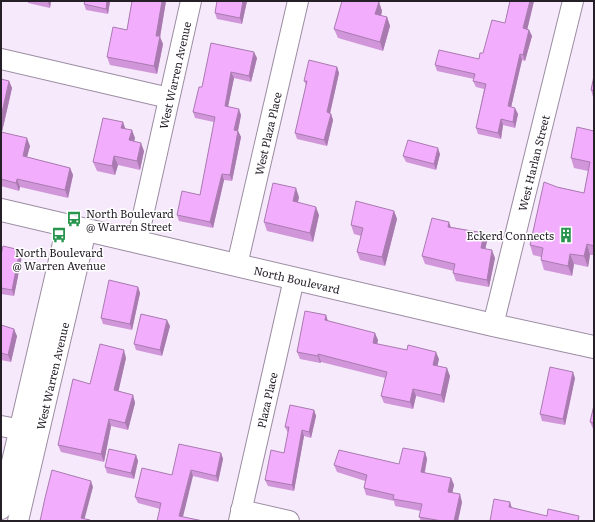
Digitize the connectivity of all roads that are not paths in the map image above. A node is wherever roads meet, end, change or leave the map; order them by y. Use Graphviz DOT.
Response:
graph roads {
  1 [pos="191,1"];
  2 [pos="298,1"];
  3 [pos="573,1"];
  4 [pos="1,59"];
  5 [pos="169,98"];
  6 [pos="1,210"];
  7 [pos="77,228"];
  8 [pos="137,242"];
  9 [pos="236,265"];
  10 [pos="294,279"];
  11 [pos="493,325"];
  12 [pos="594,347"];
  13 [pos="20,430"];
  14 [pos="17,450"];
  15 [pos="1,509"];
  16 [pos="240,516"];
  17 [pos="18,521"];
  18 [pos="289,521"];
  1 -- 5 [label="street, West Warren Avenue"];
  2 -- 9 [label="street, West Plaza Place"];
  3 -- 11 [label="street, West Harlan Street"];
  4 -- 5 [label="street"];
  5 -- 8 [label="street, West Warren Avenue"];
  6 -- 7 [label="street, North Boulevard"];
  7 -- 8 [label="street, North Boulevard"];
  7 -- 13 [label="street, West Warren Avenue"];
  8 -- 9 [label="street, North Boulevard"];
  9 -- 10 [label="street, North Boulevard"];
  10 -- 11 [label="street, North Boulevard"];
  10 -- 16 [label="street, Plaza Place"];
  11 -- 12 [label="street, North Boulevard"];
  13 -- 14 [label="street, West Warren Avenue"];
  14 -- 15 [label="street, West Warren Avenue"];
  14 -- 17 [label="street, West Warren Avenue"];
  16 -- 18 [label="street"];
}
